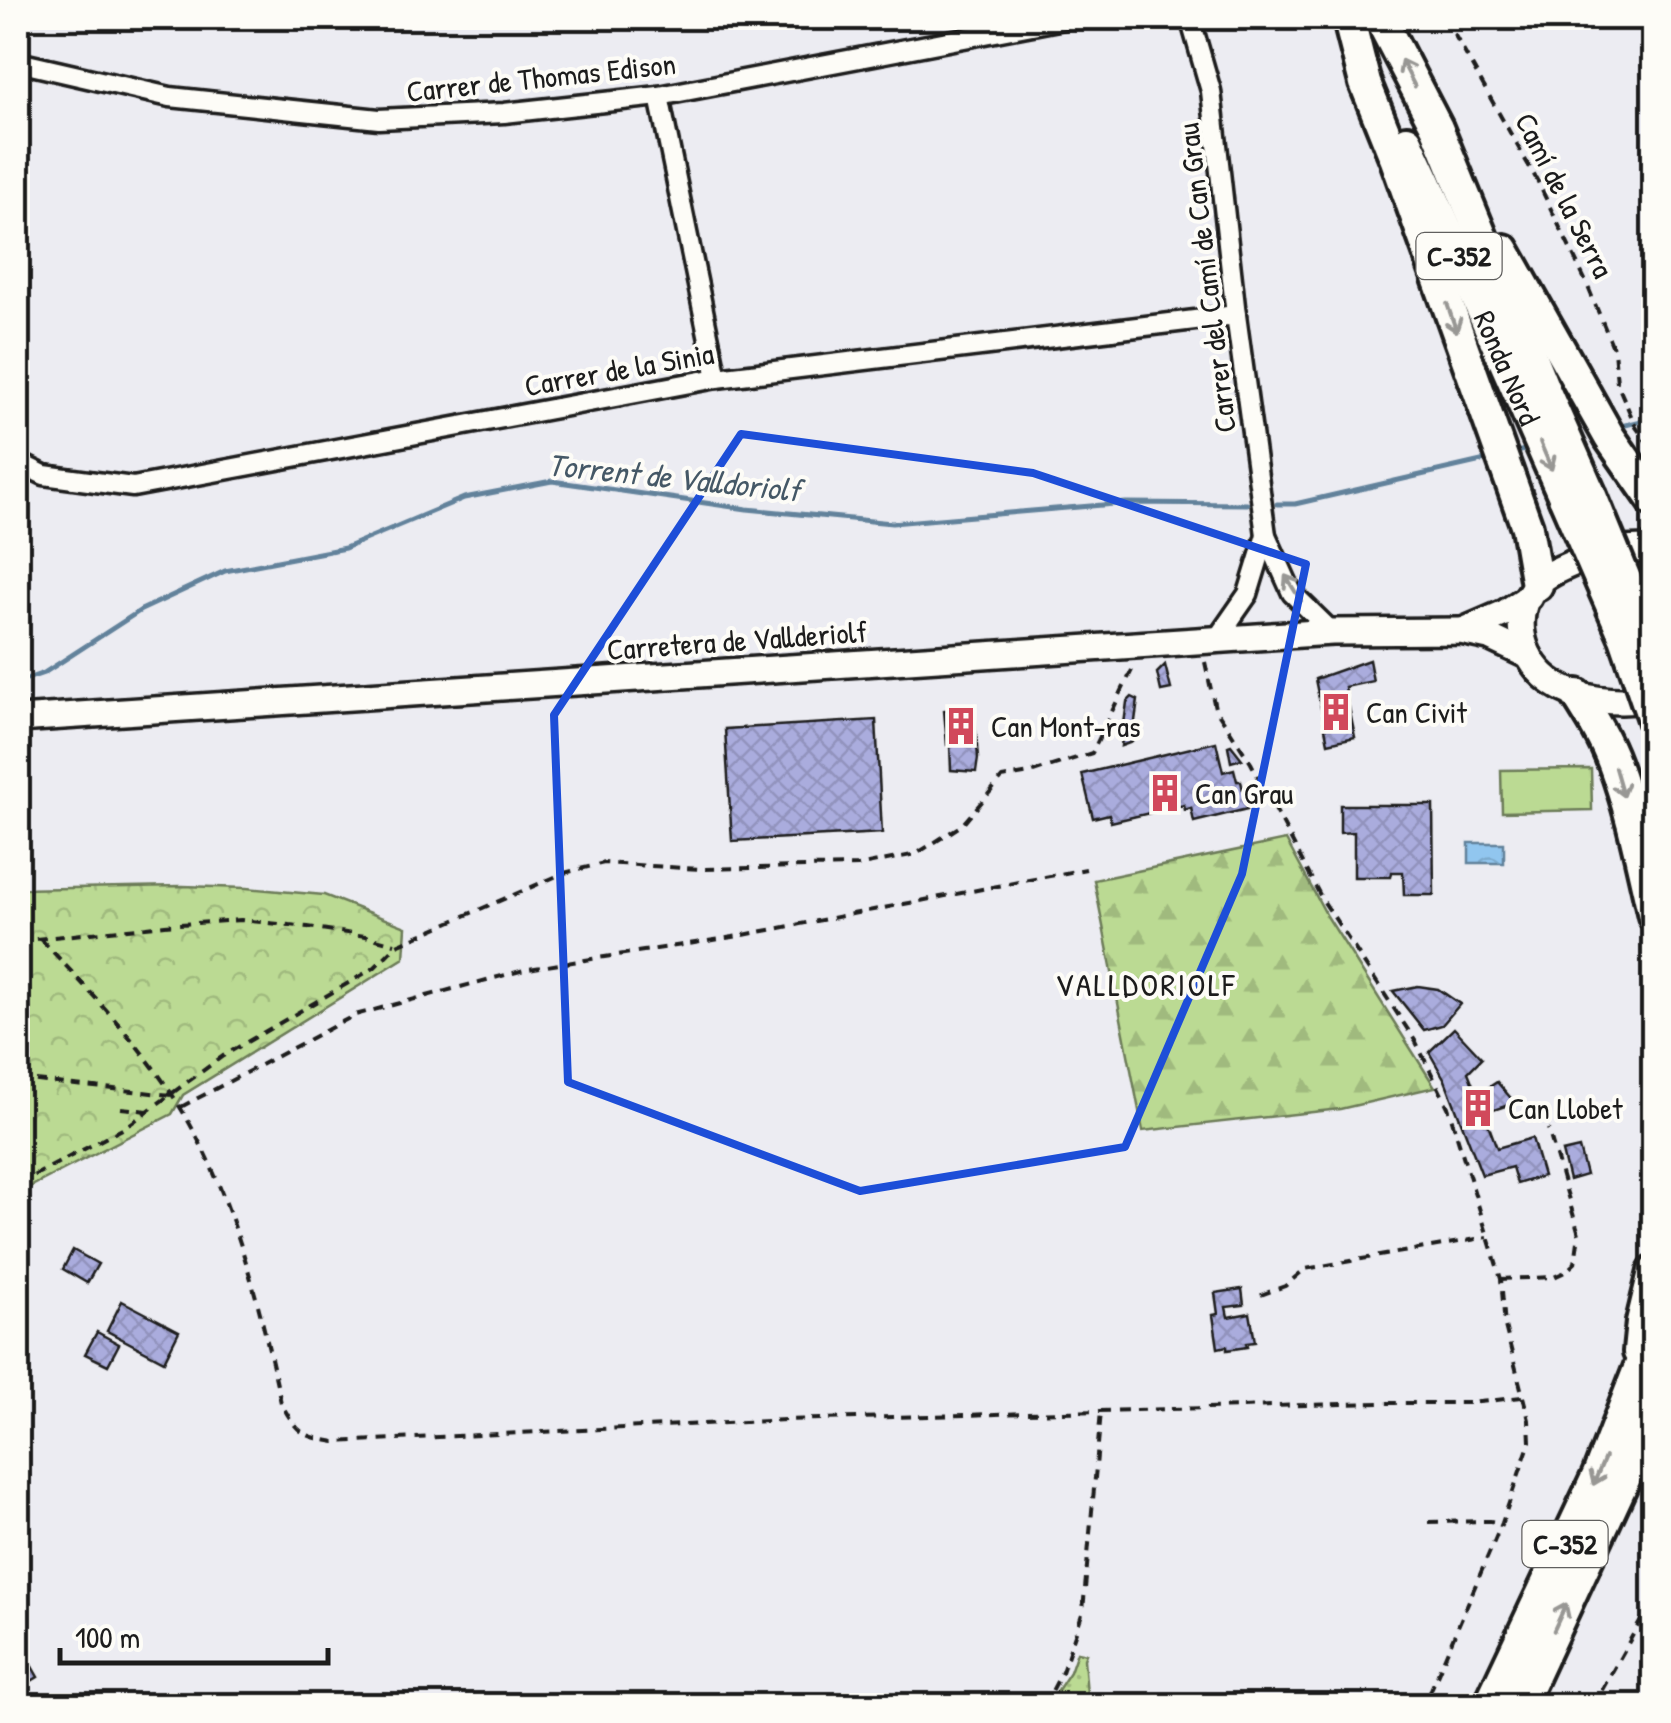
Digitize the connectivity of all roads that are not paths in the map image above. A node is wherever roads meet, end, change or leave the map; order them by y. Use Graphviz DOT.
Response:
graph roads {
  1 [pos="1069,18"];
  2 [pos="1190,18"];
  3 [pos="1380,18"];
  4 [pos="1348,23"];
  5 [pos="18,62"];
  6 [pos="659,96"];
  7 [pos="1436,128"];
  8 [pos="1236,316"];
  9 [pos="717,378"];
  10 [pos="18,462"];
  11 [pos="1577,495"];
  12 [pos="1654,501"];
  13 [pos="1266,535"];
  14 [pos="1654,550"];
  15 [pos="1533,591"];
  16 [pos="1462,631"];
  17 [pos="1332,632"];
  18 [pos="1209,640"];
  19 [pos="1654,650"];
  20 [pos="1529,656"];
  21 [pos="1577,695"];
  22 [pos="1654,698"];
  23 [pos="18,720"];
  24 [pos="1654,722"];
  25 [pos="1654,916"];
  26 [pos="1654,1272"];
  27 [pos="1654,1330"];
  28 [pos="1636,1381"];
  29 [pos="1651,1422"];
  30 [pos="1489,1706"];
  31 [pos="1519,1706"];
  1 -- 6 [label="street, Carrer de Thomas Edison"];
  2 -- 8 [label="street, Carrer del Camí de Can Grau"];
  7 -- 3 [label="highway, Ronda Nord / C-352, one-way"];
  4 -- 11 [label="highway, Ronda Nord / C-352, one-way"];
  4 -- 15 [label="highway, one-way"];
  5 -- 6 [label="street, Carrer de Thomas Edison"];
  6 -- 9 [label="street"];
  7 -- 11 [label="highway, Ronda Nord / C-352"];
  7 -- 12 [label="highway"];
  8 -- 9 [label="street, Carrer de la Sinia"];
  8 -- 13 [label="street, Carrer del Camí de Can Grau"];
  9 -- 10 [label="street, Carrer de la Sinia"];
  11 -- 19 [label="highway, Ronda Nord / C-352, bridge"];
  11 -- 24 [label="highway, Ronda Nord / C-352, bridge"];
  17 -- 13 [label="street, Carrer del Camí de Can Grau, one-way"];
  13 -- 18 [label="street, Carrer del Camí de Can Grau"];
  14 -- 15 [label="street, Carretera de Vallderiolf"];
  15 -- 16 [label="street, Carretera de Vallderiolf"];
  15 -- 20 [label="street"];
  16 -- 17 [label="street, Carretera de Vallderiolf"];
  16 -- 20 [label="street, Carretera de Vallderiolf"];
  17 -- 18 [label="street, Carretera de Vallderiolf"];
  18 -- 23 [label="street, Carretera de Vallderiolf"];
  20 -- 21 [label="street, Carretera de Vallderiolf"];
  21 -- 22 [label="street"];
  21 -- 25 [label="highway, one-way"];
  26 -- 28 [label="highway"];
  27 -- 28 [label="highway, C-352"];
  28 -- 30 [label="highway, C-352, one-way"];
  31 -- 29 [label="highway, C-352, one-way"];
}
